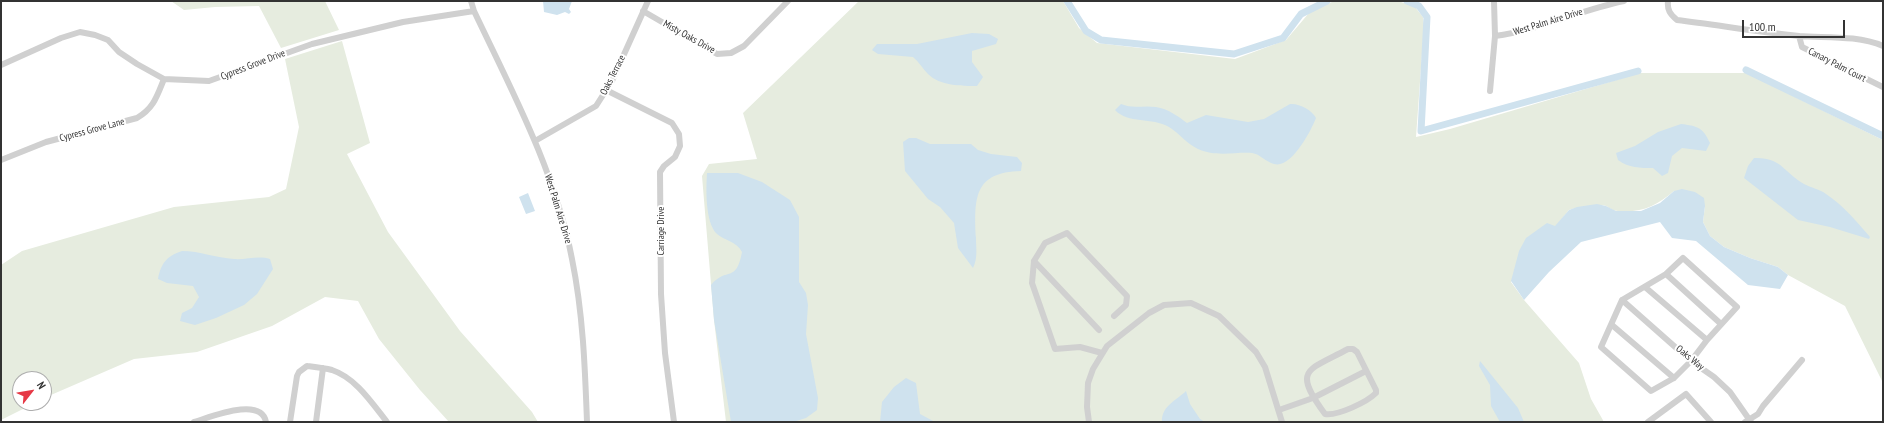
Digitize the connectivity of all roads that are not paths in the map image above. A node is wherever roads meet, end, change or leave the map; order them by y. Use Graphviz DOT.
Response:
graph roads {
  1 [pos="471,1"];
  2 [pos="648,1"];
  3 [pos="788,1"];
  4 [pos="1494,1"];
  5 [pos="1624,1"];
  6 [pos="1668,1"];
  7 [pos="474,11"];
  8 [pos="642,12"];
  9 [pos="1495,36"];
  10 [pos="1799,36"];
  11 [pos="1883,46"];
  12 [pos="1,65"];
  13 [pos="164,79"];
  14 [pos="1883,88"];
  15 [pos="606,90"];
  16 [pos="1490,92"];
  17 [pos="534,140"];
  18 [pos="1,160"];
  19 [pos="1034,261"];
  20 [pos="1666,274"];
  21 [pos="1646,287"];
  22 [pos="1622,300"];
  23 [pos="1114,316"];
  24 [pos="1721,324"];
  25 [pos="1612,325"];
  26 [pos="1099,330"];
  27 [pos="1707,340"];
  28 [pos="1102,354"];
  29 [pos="1691,360"];
  30 [pos="1802,360"];
  31 [pos="323,368"];
  32 [pos="1366,371"];
  33 [pos="1674,378"];
  34 [pos="1313,398"];
  35 [pos="1279,410"];
  36 [pos="1748,421"];
  37 [pos="194,422"];
  38 [pos="266,422"];
  39 [pos="290,422"];
  40 [pos="316,422"];
  41 [pos="387,422"];
  42 [pos="586,422"];
  43 [pos="674,422"];
  44 [pos="1089,422"];
  45 [pos="1282,422"];
  46 [pos="1648,422"];
  47 [pos="1711,422"];
  1 -- 7 [label="street, West Palm Aire Drive"];
  2 -- 8 [label="street, Oaks Terrace"];
  3 -- 8 [label="street, Misty Oaks Drive"];
  4 -- 9 [label="street"];
  5 -- 9 [label="street, West Palm Aire Drive"];
  6 -- 10 [label="street"];
  7 -- 13 [label="street, Cypress Grove Drive"];
  7 -- 17 [label="street, West Palm Aire Drive"];
  8 -- 15 [label="street, Oaks Terrace"];
  9 -- 16 [label="street"];
  10 -- 11 [label="street"];
  10 -- 14 [label="street, Canary Palm Court"];
  12 -- 13 [label="street, Cypress Grove Drive"];
  13 -- 18 [label="street, Cypress Grove Lane"];
  15 -- 17 [label="street, Oaks Terrace"];
  15 -- 43 [label="street, Carriage Drive"];
  17 -- 42 [label="street, West Palm Aire Drive"];
  19 -- 23 [label="street"];
  19 -- 26 [label="street"];
  19 -- 28 [label="street"];
  20 -- 21 [label="street"];
  20 -- 24 [label="street"];
  20 -- 24 [label="street"];
  21 -- 22 [label="street"];
  21 -- 27 [label="street"];
  22 -- 25 [label="street"];
  22 -- 29 [label="street, Oaks Way"];
  24 -- 27 [label="street"];
  25 -- 33 [label="street"];
  25 -- 33 [label="street"];
  27 -- 29 [label="street"];
  28 -- 35 [label="street"];
  28 -- 44 [label="street"];
  29 -- 33 [label="street"];
  29 -- 36 [label="street, Oaks Way"];
  30 -- 36 [label="street"];
  31 -- 39 [label="street"];
  31 -- 40 [label="street"];
  31 -- 41 [label="street"];
  32 -- 34 [label="street"];
  32 -- 34 [label="street"];
  32 -- 34 [label="street"];
  34 -- 35 [label="street"];
  35 -- 45 [label="street"];
  37 -- 38 [label="street"];
  46 -- 47 [label="street"];
}
